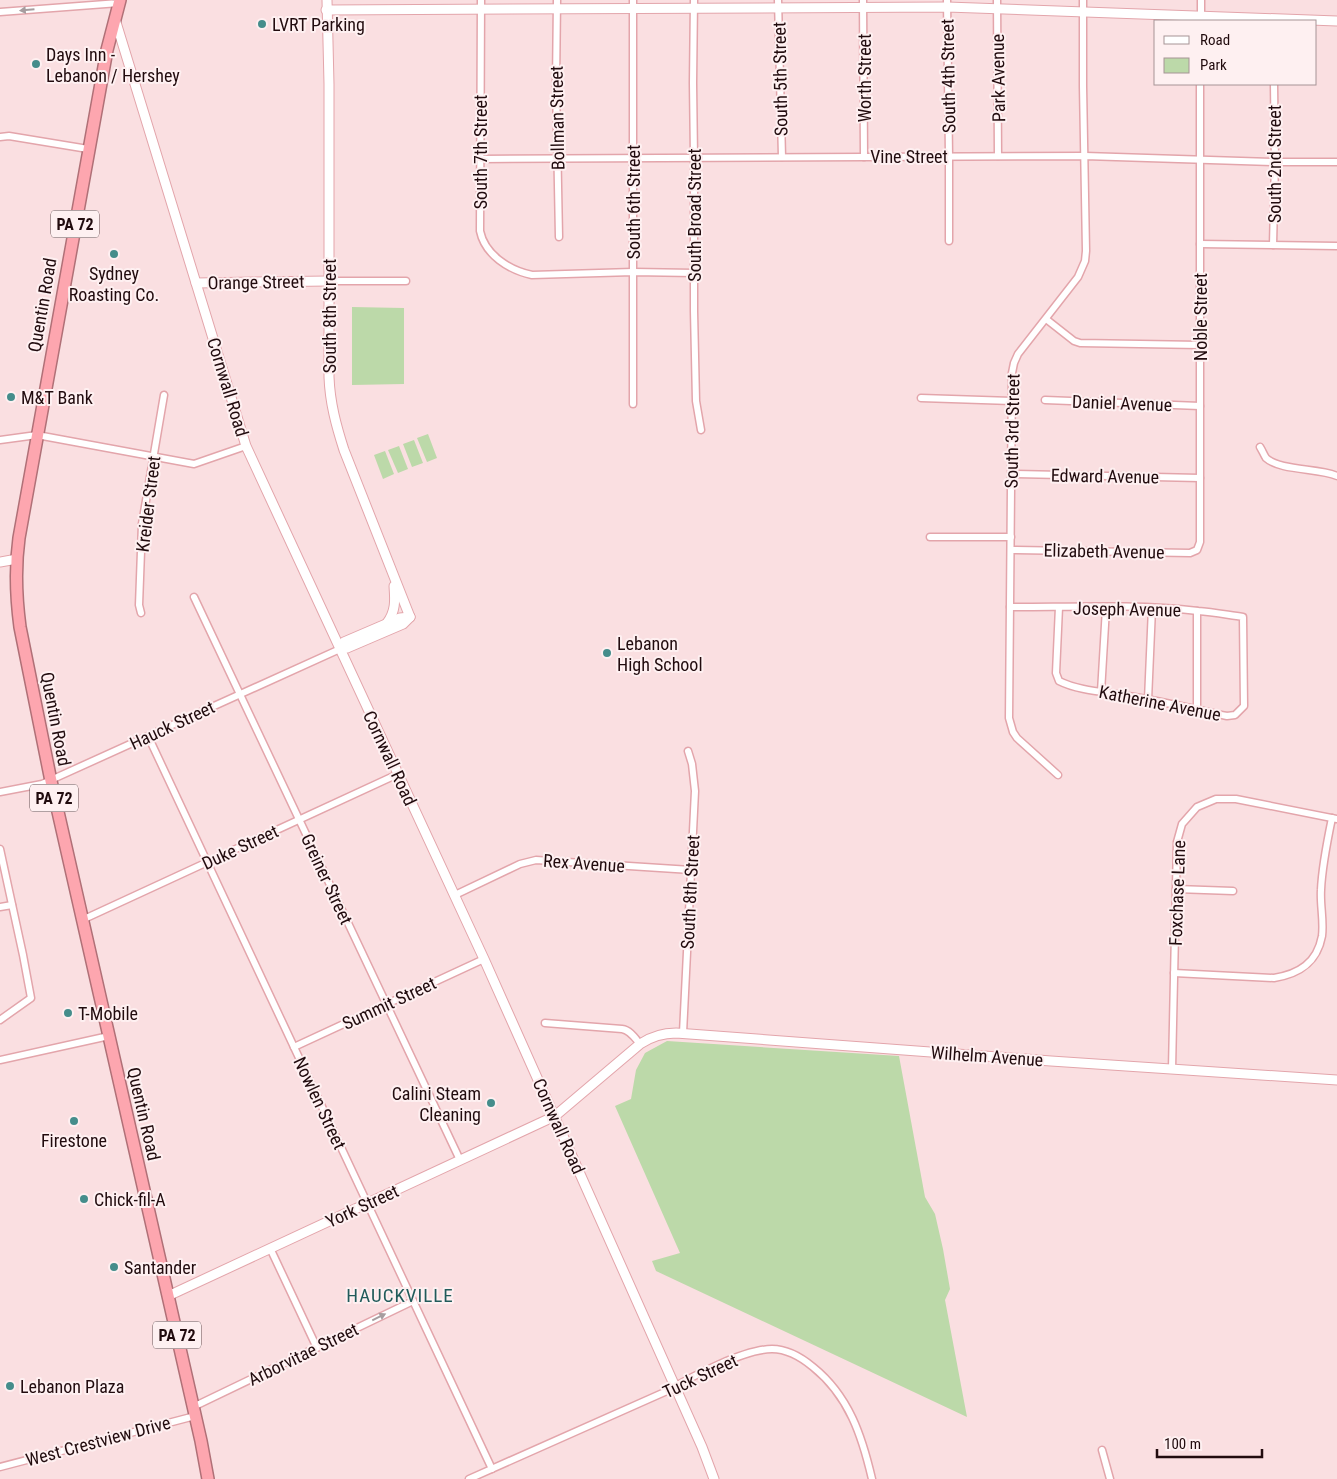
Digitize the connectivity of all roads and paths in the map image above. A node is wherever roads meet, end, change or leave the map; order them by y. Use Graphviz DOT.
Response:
graph roads {
  1 [pos="327,0"];
  2 [pos="1083,0"];
  3 [pos="1201,0"];
  4 [pos="115,2"];
  5 [pos="778,3"];
  6 [pos="863,3"];
  7 [pos="947,3"];
  8 [pos="557,4"];
  9 [pos="633,4"];
  10 [pos="694,4"];
  11 [pos="997,4"];
  12 [pos="481,5"];
  13 [pos="326,10"];
  14 [pos="1083,11"];
  15 [pos="0,12"];
  16 [pos="115,18"];
  17 [pos="1201,18"];
  18 [pos="1276,20"];
  19 [pos="1317,21"];
  20 [pos="1337,21"];
  21 [pos="1200,85"];
  22 [pos="1274,85"];
  23 [pos="0,137"];
  24 [pos="88,149"];
  25 [pos="949,156"];
  26 [pos="998,156"];
  27 [pos="1085,156"];
  28 [pos="782,157"];
  29 [pos="864,157"];
  30 [pos="557,158"];
  31 [pos="633,158"];
  32 [pos="694,158"];
  33 [pos="481,159"];
  34 [pos="1200,160"];
  35 [pos="1275,162"];
  36 [pos="1337,162"];
  37 [pos="559,237"];
  38 [pos="949,241"];
  39 [pos="1200,244"];
  40 [pos="1273,245"];
  41 [pos="1337,246"];
  42 [pos="633,272"];
  43 [pos="695,273"];
  44 [pos="328,281"];
  45 [pos="406,281"];
  46 [pos="196,283"];
  47 [pos="1046,318"];
  48 [pos="1200,345"];
  49 [pos="164,395"];
  50 [pos="922,398"];
  51 [pos="1045,400"];
  52 [pos="1012,401"];
  53 [pos="633,404"];
  54 [pos="1200,406"];
  55 [pos="701,430"];
  56 [pos="37,434"];
  57 [pos="0,440"];
  58 [pos="246,446"];
  59 [pos="1260,447"];
  60 [pos="153,457"];
  61 [pos="1011,474"];
  62 [pos="1337,476"];
  63 [pos="1200,478"];
  64 [pos="930,537"];
  65 [pos="1011,537"];
  66 [pos="1011,550"];
  67 [pos="1197,550"];
  68 [pos="17,559"];
  69 [pos="0,562"];
  70 [pos="393,575"];
  71 [pos="194,597"];
  72 [pos="1010,607"];
  73 [pos="1060,608"];
  74 [pos="1106,608"];
  75 [pos="1152,608"];
  76 [pos="1197,611"];
  77 [pos="141,613"];
  78 [pos="410,617"];
  79 [pos="1243,617"];
  80 [pos="386,623"];
  81 [pos="340,649"];
  82 [pos="1101,692"];
  83 [pos="240,694"];
  84 [pos="1148,700"];
  85 [pos="1196,710"];
  86 [pos="148,736"];
  87 [pos="688,751"];
  88 [pos="398,774"];
  89 [pos="1058,775"];
  90 [pos="50,781"];
  91 [pos="0,792"];
  92 [pos="1334,818"];
  93 [pos="299,820"];
  94 [pos="0,849"];
  95 [pos="207,862"];
  96 [pos="692,870"];
  97 [pos="1176,889"];
  98 [pos="1233,892"];
  99 [pos="455,895"];
  100 [pos="12,905"];
  101 [pos="0,907"];
  102 [pos="82,920"];
  103 [pos="484,959"];
  104 [pos="1174,973"];
  105 [pos="386,1004"];
  106 [pos="0,1020"];
  107 [pos="545,1023"];
  108 [pos="684,1033"];
  109 [pos="109,1036"];
  110 [pos="640,1044"];
  111 [pos="294,1047"];
  112 [pos="0,1060"];
  113 [pos="1172,1069"];
  114 [pos="1337,1080"];
  115 [pos="555,1116"];
  116 [pos="460,1160"];
  117 [pos="367,1203"];
  118 [pos="270,1248"];
  119 [pos="168,1296"];
  120 [pos="413,1300"];
  121 [pos="317,1348"];
  122 [pos="675,1386"];
  123 [pos="194,1412"];
  124 [pos="1102,1450"];
  125 [pos="0,1467"];
  126 [pos="492,1469"];
  127 [pos="208,1479"];
  128 [pos="470,1479"];
  129 [pos="714,1479"];
  130 [pos="872,1479"];
  131 [pos="1110,1479"];
  1 -- 13 [label="street, South 8th Street"];
  2 -- 14 [label="street, South 3rd Street"];
  3 -- 17 [label="street"];
  4 -- 15 [label="street, one-way"];
  4 -- 16 [label="highway"];
  5 -- 6 [label="street"];
  5 -- 10 [label="street"];
  5 -- 28 [label="street, South 5th Street"];
  6 -- 7 [label="street"];
  6 -- 29 [label="street, Worth Street"];
  7 -- 11 [label="street"];
  7 -- 25 [label="street, South 4th Street"];
  8 -- 9 [label="street"];
  8 -- 12 [label="street"];
  8 -- 30 [label="street, Bollman Street"];
  9 -- 10 [label="street"];
  9 -- 31 [label="street, South 6th Street"];
  10 -- 32 [label="street, South Broad Street"];
  11 -- 14 [label="street"];
  11 -- 26 [label="street, Park Avenue"];
  12 -- 13 [label="street"];
  12 -- 33 [label="street, South 7th Street"];
  13 -- 44 [label="street, South 8th Street"];
  14 -- 17 [label="street"];
  14 -- 27 [label="street, South 3rd Street"];
  16 -- 24 [label="highway, Quentin Road / PA 72"];
  16 -- 46 [label="street, Cornwall Road"];
  17 -- 18 [label="street"];
  19 -- 20 [label="street"];
  21 -- 34 [label="street, Noble Street"];
  22 -- 35 [label="street, South 2nd Street"];
  23 -- 24 [label="street"];
  24 -- 56 [label="highway, Quentin Road / PA 72"];
  25 -- 26 [label="street, Vine Street"];
  25 -- 29 [label="street, Vine Street"];
  25 -- 38 [label="street, South 4th Street"];
  26 -- 27 [label="street, Vine Street"];
  27 -- 34 [label="street, Vine Street"];
  27 -- 47 [label="street, South 3rd Street"];
  28 -- 29 [label="street, Vine Street"];
  28 -- 32 [label="street, Vine Street"];
  30 -- 31 [label="street, Vine Street"];
  30 -- 33 [label="street, Vine Street"];
  30 -- 37 [label="street, Bollman Street"];
  31 -- 32 [label="street, Vine Street"];
  31 -- 42 [label="street, South 6th Street"];
  32 -- 43 [label="street, South Broad Street"];
  33 -- 42 [label="street, South 7th Street"];
  34 -- 35 [label="street, Vine Street"];
  34 -- 39 [label="street, Noble Street"];
  35 -- 36 [label="street, Vine Street"];
  35 -- 40 [label="street, South 2nd Street"];
  39 -- 40 [label="street"];
  39 -- 48 [label="street, Noble Street"];
  40 -- 41 [label="street"];
  42 -- 43 [label="street"];
  42 -- 53 [label="street, South 6th Street"];
  43 -- 55 [label="street, South Broad Street"];
  44 -- 45 [label="street, Orange Street"];
  44 -- 46 [label="street, Orange Street"];
  44 -- 70 [label="street, South 8th Street"];
  46 -- 58 [label="street, Cornwall Road"];
  47 -- 48 [label="street"];
  47 -- 52 [label="street, South 3rd Street"];
  48 -- 54 [label="street, Noble Street"];
  49 -- 60 [label="street, Kreider Street"];
  50 -- 52 [label="street"];
  51 -- 54 [label="street, Daniel Avenue"];
  52 -- 61 [label="street, South 3rd Street"];
  54 -- 63 [label="street, Noble Street"];
  56 -- 57 [label="street"];
  56 -- 60 [label="street"];
  56 -- 68 [label="highway, Quentin Road / PA 72"];
  58 -- 60 [label="street"];
  58 -- 81 [label="street, Cornwall Road"];
  59 -- 62 [label="street"];
  60 -- 77 [label="street, Kreider Street"];
  61 -- 63 [label="street, Edward Avenue"];
  61 -- 65 [label="street, South 3rd Street"];
  63 -- 67 [label="street, Noble Street"];
  64 -- 65 [label="street"];
  65 -- 66 [label="street, South 3rd Street"];
  66 -- 67 [label="street, Elizabeth Avenue"];
  66 -- 72 [label="street, South 3rd Street"];
  68 -- 69 [label="street"];
  68 -- 90 [label="highway, Quentin Road / PA 72"];
  70 -- 78 [label="street, South 8th Street"];
  70 -- 80 [label="street"];
  71 -- 83 [label="street, Greiner Street"];
  72 -- 73 [label="street, Joseph Avenue"];
  72 -- 89 [label="street, South 3rd Street"];
  73 -- 74 [label="street, Joseph Avenue"];
  73 -- 82 [label="street, Katherine Avenue"];
  74 -- 75 [label="street, Joseph Avenue"];
  74 -- 82 [label="street"];
  75 -- 76 [label="street, Joseph Avenue"];
  75 -- 84 [label="street"];
  76 -- 79 [label="street, Joseph Avenue"];
  76 -- 85 [label="street"];
  78 -- 80 [label="street, Hauck Street"];
  78 -- 81 [label="street, Hauck Street"];
  79 -- 85 [label="street, Katherine Avenue"];
  80 -- 81 [label="street, Hauck Street"];
  81 -- 83 [label="street, Hauck Street"];
  81 -- 88 [label="street, Cornwall Road"];
  82 -- 84 [label="street, Katherine Avenue"];
  83 -- 86 [label="street, Hauck Street"];
  83 -- 93 [label="street, Greiner Street"];
  84 -- 85 [label="street, Katherine Avenue"];
  86 -- 90 [label="street, Hauck Street"];
  86 -- 95 [label="street, Nowlen Street"];
  87 -- 96 [label="street, South 8th Street"];
  88 -- 93 [label="street, Duke Street"];
  88 -- 99 [label="street, Cornwall Road"];
  90 -- 91 [label="street, Hauck Street"];
  90 -- 102 [label="highway, Quentin Road / PA 72"];
  92 -- 97 [label="street, Foxchase Lane"];
  92 -- 104 [label="street"];
  93 -- 95 [label="street, Duke Street"];
  93 -- 105 [label="street, Greiner Street"];
  94 -- 100 [label="street"];
  95 -- 102 [label="street, Duke Street"];
  95 -- 111 [label="street, Nowlen Street"];
  96 -- 99 [label="street, Rex Avenue"];
  96 -- 108 [label="street, South 8th Street"];
  97 -- 98 [label="street"];
  97 -- 104 [label="street, Foxchase Lane"];
  99 -- 103 [label="street, Cornwall Road"];
  100 -- 101 [label="street"];
  100 -- 106 [label="street"];
  102 -- 109 [label="highway, Quentin Road / PA 72"];
  103 -- 105 [label="street, Summit Street"];
  103 -- 115 [label="street, Cornwall Road"];
  104 -- 113 [label="street, Foxchase Lane"];
  105 -- 111 [label="street, Summit Street"];
  105 -- 116 [label="street, Greiner Street"];
  107 -- 110 [label="street"];
  108 -- 110 [label="street, Wilhelm Avenue"];
  108 -- 113 [label="street, Wilhelm Avenue"];
  109 -- 112 [label="street"];
  109 -- 119 [label="highway, Quentin Road / PA 72"];
  110 -- 115 [label="street, Wilhelm Avenue"];
  111 -- 117 [label="street, Nowlen Street"];
  113 -- 114 [label="street, Wilhelm Avenue"];
  115 -- 116 [label="street, York Street"];
  115 -- 122 [label="street, Cornwall Road"];
  116 -- 117 [label="street, York Street"];
  117 -- 118 [label="street, York Street"];
  117 -- 120 [label="street, Nowlen Street"];
  118 -- 119 [label="street, York Street"];
  118 -- 121 [label="street"];
  119 -- 123 [label="highway, Quentin Road / PA 72"];
  121 -- 120 [label="street, Arborvitae Street, one-way"];
  120 -- 126 [label="street, Nowlen Street"];
  121 -- 123 [label="street, Arborvitae Street"];
  122 -- 126 [label="street, Tuck Street"];
  122 -- 129 [label="street, Cornwall Road"];
  122 -- 130 [label="street, Tuck Street"];
  123 -- 125 [label="street, West Crestview Drive"];
  123 -- 127 [label="highway, Quentin Road / PA 72"];
  124 -- 131 [label="street"];
  126 -- 128 [label="street, Tuck Street"];
}
